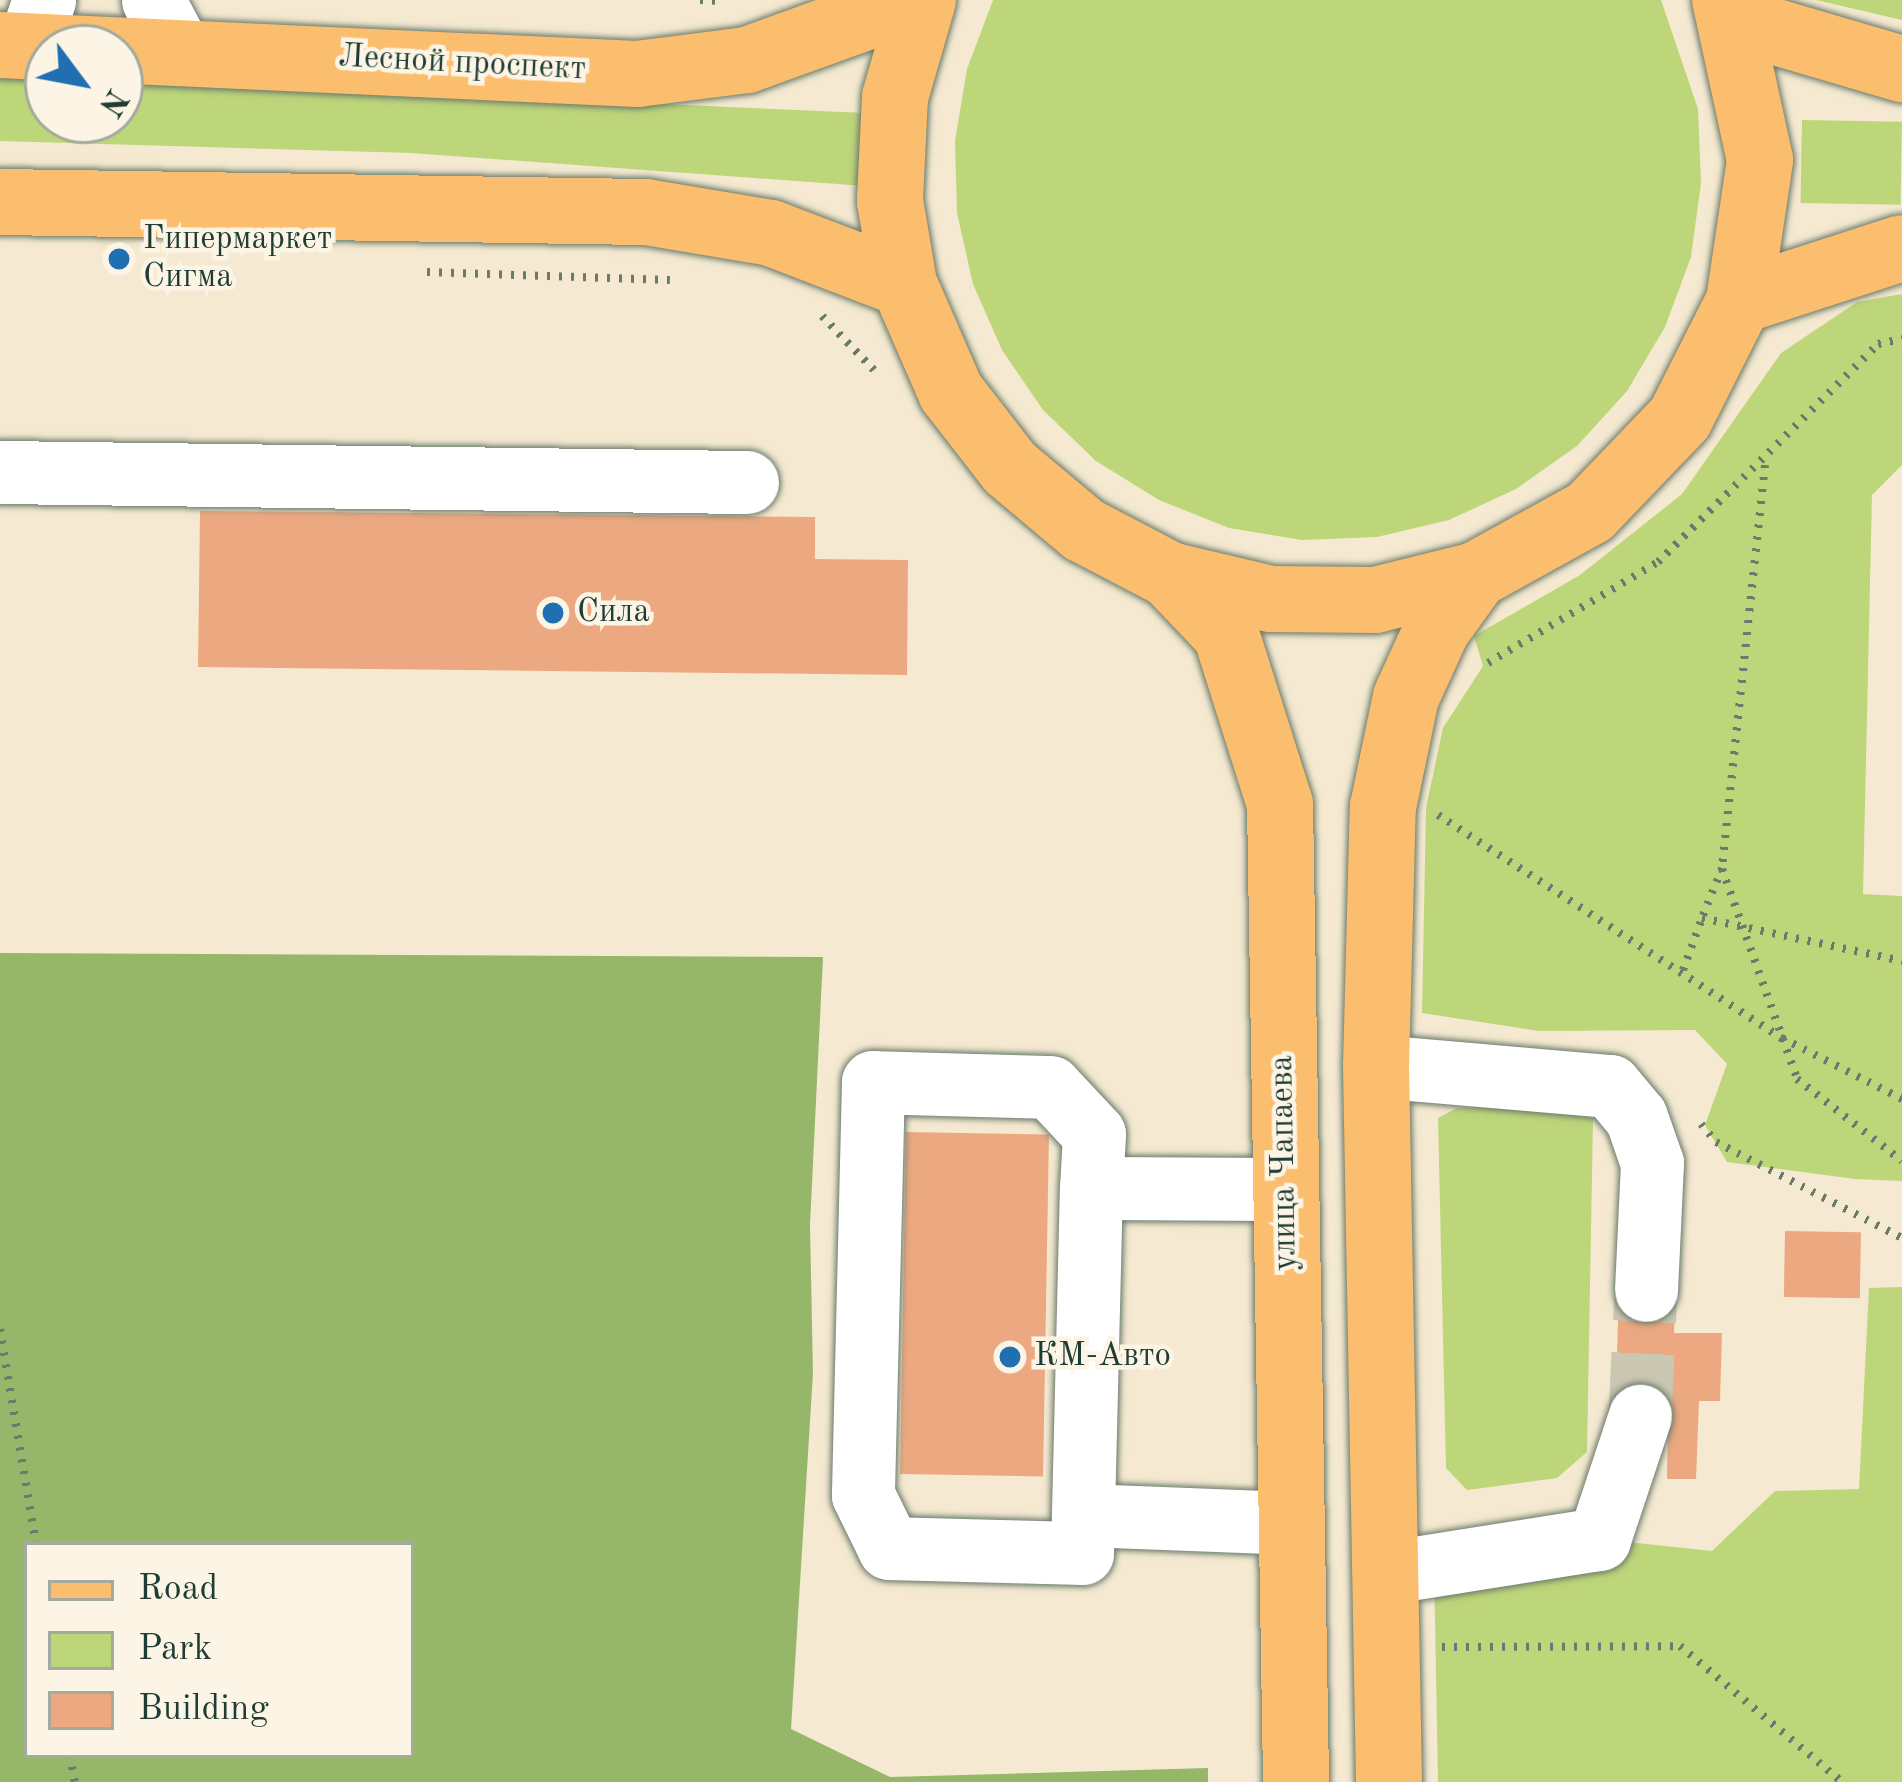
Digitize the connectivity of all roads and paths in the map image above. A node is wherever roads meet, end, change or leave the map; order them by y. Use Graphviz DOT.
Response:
graph roads {
  1 [pos="913,0"];
  2 [pos="922,0"];
  3 [pos="1730,10"];
  4 [pos="165,24"];
  5 [pos="1902,69"];
  6 [pos="0,202"];
  7 [pos="1902,248"];
  8 [pos="405,271"];
  9 [pos="682,280"];
  10 [pos="904,284"];
  11 [pos="1739,301"];
  12 [pos="806,308"];
  13 [pos="1902,339"];
  14 [pos="879,375"];
  15 [pos="1765,463"];
  16 [pos="0,472"];
  17 [pos="746,482"];
  18 [pos="1170,574"];
  19 [pos="1476,575"];
  20 [pos="1483,666"];
  21 [pos="1426,808"];
  22 [pos="1722,868"];
  23 [pos="1702,919"];
  24 [pos="1742,926"];
  25 [pos="1902,961"];
  26 [pos="1682,970"];
  27 [pos="1782,1038"];
  28 [pos="1376,1066"];
  29 [pos="1902,1099"];
  30 [pos="1902,1161"];
  31 [pos="1090,1188"];
  32 [pos="1286,1189"];
  33 [pos="1646,1290"];
  34 [pos="0,1329"];
  35 [pos="1640,1416"];
  36 [pos="1084,1515"];
  37 [pos="1290,1523"];
  38 [pos="36,1542"];
  39 [pos="1384,1573"];
  40 [pos="1436,1647"];
  41 [pos="1296,1782"];
  42 [pos="1389,1782"];
  43 [pos="1842,1782"];
  1 -- 4 [label="main road, Лесной проспект"];
  2 -- 10 [label="main road"];
  3 -- 5 [label="main road"];
  3 -- 11 [label="main road"];
  6 -- 10 [label="main road"];
  7 -- 11 [label="main road"];
  8 -- 9 [label="path"];
  10 -- 18 [label="main road"];
  11 -- 19 [label="main road"];
  12 -- 14 [label="path"];
  13 -- 15 [label="path"];
  15 -- 20 [label="path"];
  15 -- 22 [label="path"];
  16 -- 17 [label="street"];
  18 -- 19 [label="main road"];
  18 -- 32 [label="main road, улица Чапаева"];
  19 -- 28 [label="main road"];
  21 -- 26 [label="path"];
  22 -- 23 [label="path"];
  22 -- 24 [label="path"];
  23 -- 24 [label="path"];
  23 -- 26 [label="path"];
  24 -- 25 [label="path"];
  24 -- 27 [label="path"];
  26 -- 27 [label="path"];
  27 -- 29 [label="path"];
  27 -- 30 [label="path"];
  28 -- 33 [label="street"];
  28 -- 39 [label="main road"];
  31 -- 32 [label="street"];
  31 -- 36 [label="street"];
  31 -- 36 [label="street"];
  32 -- 37 [label="main road, улица Чапаева"];
  34 -- 38 [label="path"];
  35 -- 39 [label="street"];
  36 -- 37 [label="street"];
  37 -- 41 [label="main road, улица Чапаева"];
  39 -- 42 [label="main road"];
  40 -- 43 [label="path"];
}
